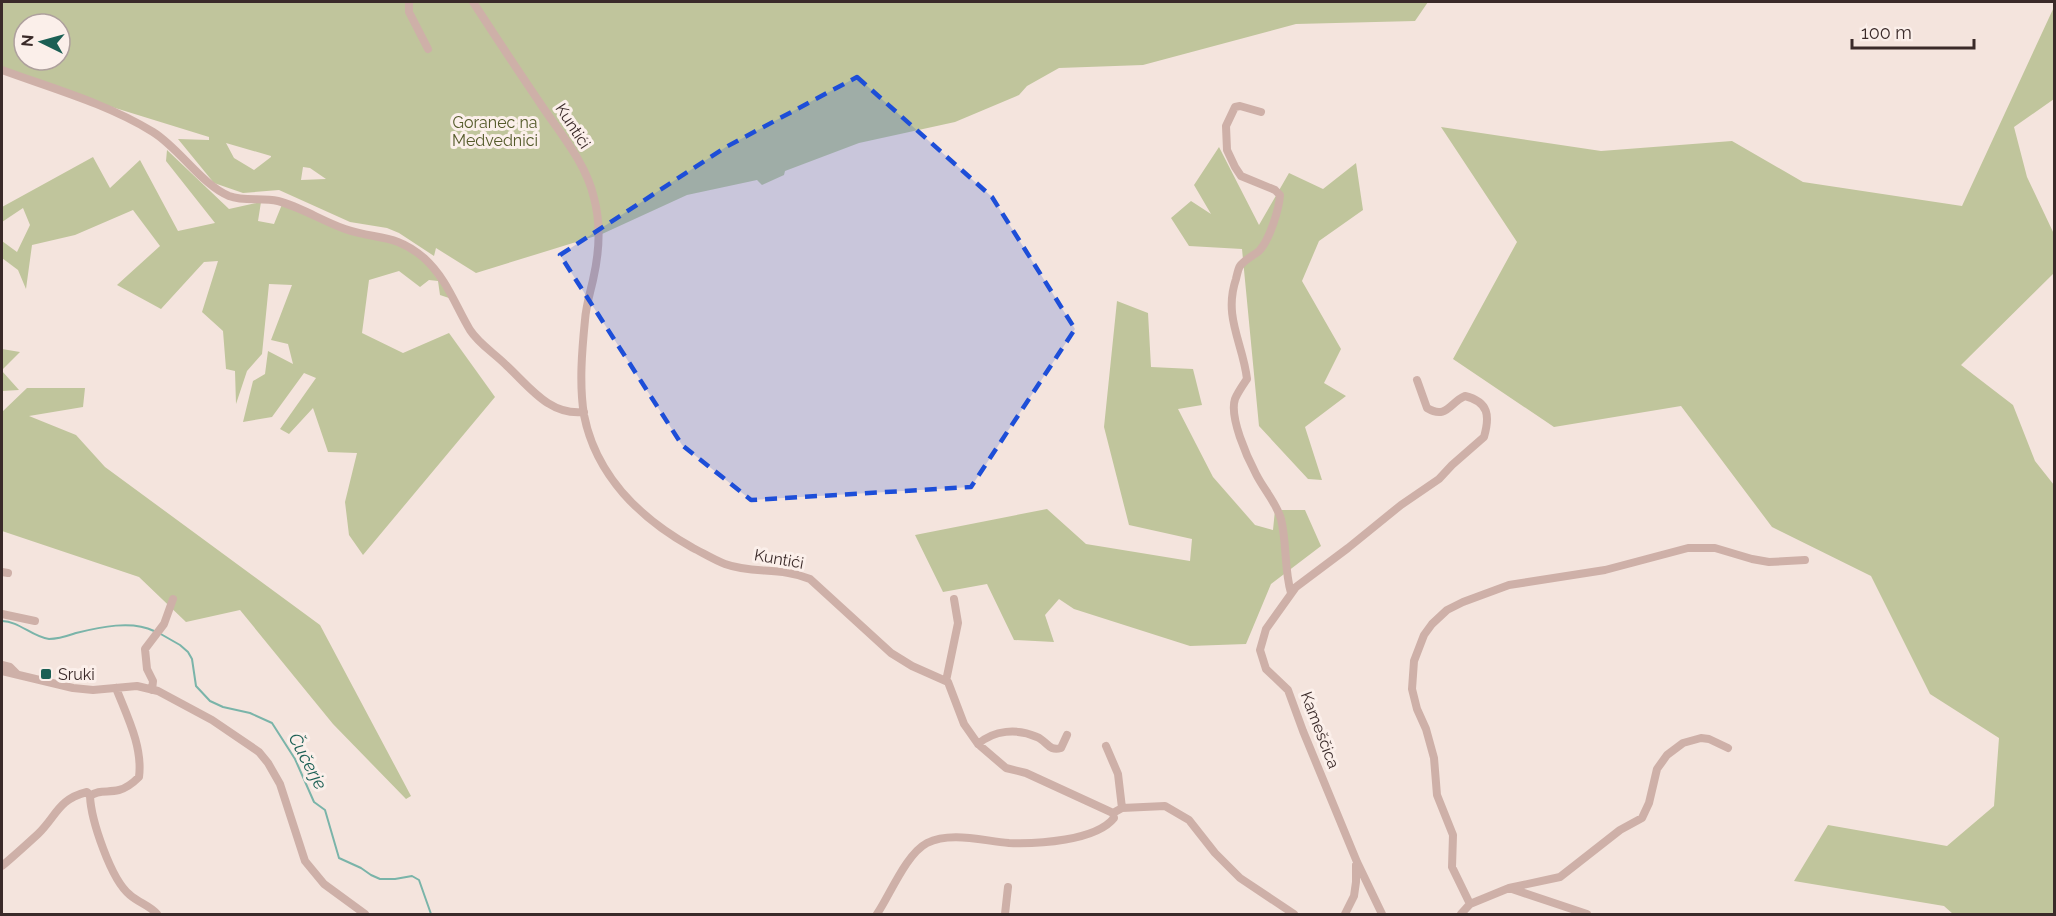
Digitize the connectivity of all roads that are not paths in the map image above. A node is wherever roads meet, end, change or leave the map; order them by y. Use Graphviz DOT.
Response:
graph roads {
  1 [pos="409,2"];
  2 [pos="473,2"];
  3 [pos="428,48"];
  4 [pos="2,70"];
  5 [pos="1261,112"];
  6 [pos="1417,380"];
  7 [pos="584,412"];
  8 [pos="1805,560"];
  9 [pos="1291,593"];
  10 [pos="174,599"];
  11 [pos="954,599"];
  12 [pos="2,614"];
  13 [pos="35,621"];
  14 [pos="2,664"];
  15 [pos="2,671"];
  16 [pos="17,674"];
  17 [pos="946,681"];
  18 [pos="116,688"];
  19 [pos="152,690"];
  20 [pos="1067,735"];
  21 [pos="978,744"];
  22 [pos="1106,746"];
  23 [pos="1728,748"];
  24 [pos="90,796"];
  25 [pos="1122,808"];
  26 [pos="1113,813"];
  27 [pos="1357,861"];
  28 [pos="2,866"];
  29 [pos="1008,887"];
  30 [pos="1509,888"];
  31 [pos="1470,904"];
  32 [pos="156,915"];
  33 [pos="365,915"];
  34 [pos="877,915"];
  35 [pos="1005,915"];
  36 [pos="1294,915"];
  37 [pos="1345,915"];
  38 [pos="1382,915"];
  39 [pos="1461,915"];
  40 [pos="1587,915"];
  1 -- 3 [label="street"];
  2 -- 7 [label="street, Kuntići"];
  4 -- 7 [label="street"];
  5 -- 9 [label="street"];
  6 -- 9 [label="street, Kameščica"];
  7 -- 17 [label="street, Kuntići"];
  8 -- 31 [label="street"];
  9 -- 27 [label="street, Kameščica"];
  10 -- 19 [label="street"];
  11 -- 17 [label="street"];
  12 -- 13 [label="street"];
  14 -- 16 [label="street"];
  15 -- 16 [label="street"];
  16 -- 18 [label="street"];
  17 -- 21 [label="street"];
  18 -- 19 [label="street"];
  18 -- 24 [label="street"];
  19 -- 33 [label="street"];
  20 -- 21 [label="street"];
  21 -- 26 [label="street"];
  22 -- 25 [label="street"];
  23 -- 30 [label="street"];
  24 -- 28 [label="street"];
  24 -- 32 [label="street"];
  25 -- 26 [label="street"];
  25 -- 36 [label="street"];
  26 -- 34 [label="street"];
  27 -- 37 [label="street, Kameščica"];
  27 -- 38 [label="street, Kameščica"];
  29 -- 35 [label="street"];
  30 -- 31 [label="street"];
  30 -- 40 [label="street"];
  31 -- 39 [label="street"];
}
